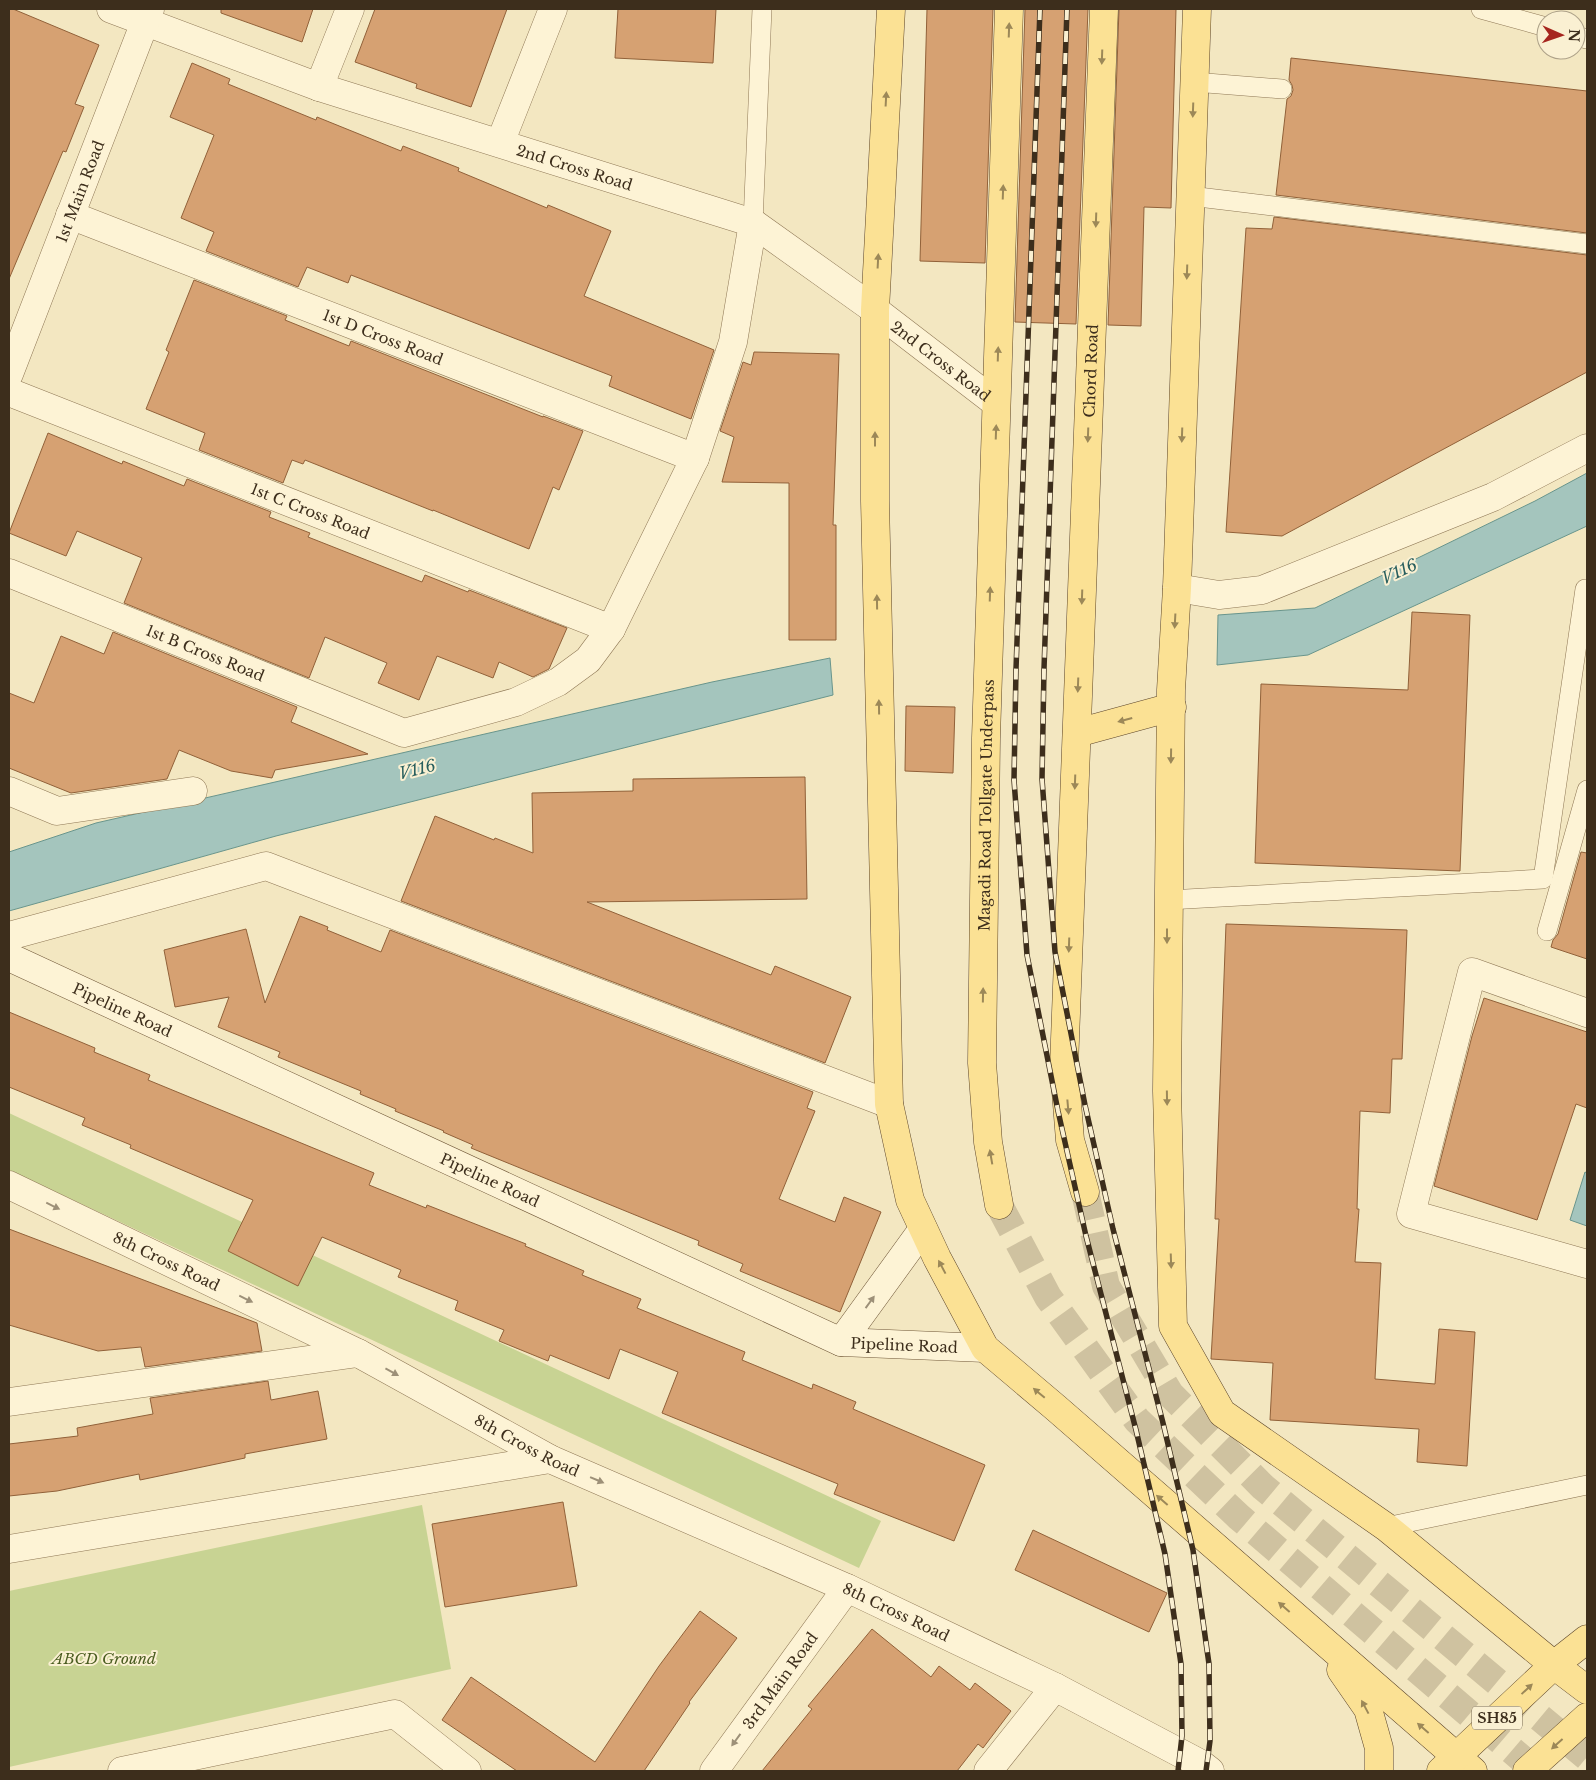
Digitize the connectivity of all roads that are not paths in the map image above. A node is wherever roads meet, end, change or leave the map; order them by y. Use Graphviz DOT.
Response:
graph roads {
  1 [pos="111,9"];
  2 [pos="350,9"];
  3 [pos="553,9"];
  4 [pos="762,9"];
  5 [pos="891,9"];
  6 [pos="1009,9"];
  7 [pos="1104,9"];
  8 [pos="1198,9"];
  9 [pos="1481,9"];
  10 [pos="148,15"];
  11 [pos="1536,24"];
  12 [pos="1194,82"];
  13 [pos="319,88"];
  14 [pos="1282,89"];
  15 [pos="500,143"];
  16 [pos="1190,196"];
  17 [pos="70,215"];
  18 [pos="753,223"];
  19 [pos="1587,244"];
  20 [pos="876,310"];
  21 [pos="9,374"];
  22 [pos="9,392"];
  23 [pos="996,403"];
  24 [pos="1587,448"];
  25 [pos="695,458"];
  26 [pos="9,573"];
  27 [pos="1177,588"];
  28 [pos="1585,589"];
  29 [pos="610,629"];
  30 [pos="1172,698"];
  31 [pos="1077,733"];
  32 [pos="1587,790"];
  33 [pos="9,791"];
  34 [pos="194,791"];
  35 [pos="1168,900"];
  36 [pos="1547,931"];
  37 [pos="9,936"];
  38 [pos="9,957"];
  39 [pos="1587,1013"];
  40 [pos="889,1104"];
  41 [pos="9,1185"];
  42 [pos="1085,1192"];
  43 [pos="999,1205"];
  44 [pos="923,1229"];
  45 [pos="1587,1264"];
  46 [pos="841,1342"];
  47 [pos="985,1348"];
  48 [pos="358,1353"];
  49 [pos="9,1402"];
  50 [pos="550,1459"];
  51 [pos="1587,1485"];
  52 [pos="1386,1527"];
  53 [pos="9,1548"];
  54 [pos="847,1588"];
  55 [pos="1587,1638"];
  56 [pos="1321,1639"];
  57 [pos="1554,1665"];
  58 [pos="1055,1688"];
  59 [pos="1587,1690"];
  60 [pos="1587,1717"];
  61 [pos="1456,1766"];
  62 [pos="133,1770"];
  63 [pos="467,1771"];
  64 [pos="714,1771"];
  65 [pos="988,1771"];
  66 [pos="1210,1771"];
  67 [pos="1379,1771"];
  68 [pos="1527,1771"];
  1 -- 10 [label="street, 2nd Cross Road"];
  2 -- 13 [label="street"];
  3 -- 15 [label="street"];
  4 -- 18 [label="lane"];
  20 -- 5 [label="main road, one-way"];
  23 -- 6 [label="main road, one-way"];
  7 -- 31 [label="main road, Chord Road, one-way"];
  8 -- 12 [label="main road"];
  9 -- 11 [label="lane"];
  10 -- 13 [label="street, 2nd Cross Road"];
  10 -- 17 [label="street, 1st Main Road"];
  12 -- 14 [label="lane"];
  12 -- 16 [label="main road, one-way"];
  13 -- 15 [label="street, 2nd Cross Road"];
  15 -- 18 [label="street, 2nd Cross Road"];
  16 -- 19 [label="lane"];
  16 -- 27 [label="main road, one-way"];
  17 -- 21 [label="street, 1st Main Road"];
  17 -- 25 [label="street, 1st D Cross Road"];
  18 -- 20 [label="street, 2nd Cross Road"];
  18 -- 25 [label="street"];
  20 -- 23 [label="street, 2nd Cross Road"];
  40 -- 20 [label="main road, one-way"];
  22 -- 29 [label="street, 1st C Cross Road"];
  43 -- 23 [label="main road, Magadi Road Tollgate Underpass, one-way"];
  24 -- 27 [label="street"];
  25 -- 29 [label="street"];
  26 -- 29 [label="street, 1st B Cross Road"];
  27 -- 30 [label="main road, one-way"];
  28 -- 35 [label="lane"];
  30 -- 31 [label="main road, one-way"];
  30 -- 35 [label="main road, one-way"];
  31 -- 42 [label="main road, one-way"];
  32 -- 36 [label="lane"];
  33 -- 34 [label="street"];
  35 -- 52 [label="main road, one-way"];
  37 -- 40 [label="street"];
  38 -- 46 [label="street, Pipeline Road"];
  39 -- 45 [label="street"];
  40 -- 44 [label="main road"];
  41 -- 48 [label="street, 8th Cross Road, one-way"];
  46 -- 44 [label="street, one-way"];
  47 -- 44 [label="main road, one-way"];
  46 -- 47 [label="street, Pipeline Road"];
  56 -- 47 [label="main road, one-way"];
  48 -- 49 [label="street"];
  48 -- 50 [label="street, 8th Cross Road, one-way"];
  50 -- 53 [label="street"];
  50 -- 54 [label="street, 8th Cross Road, one-way"];
  51 -- 52 [label="lane"];
  52 -- 57 [label="main road"];
  54 -- 58 [label="street, 8th Cross Road"];
  54 -- 64 [label="street, 3rd Main Road, one-way"];
  55 -- 57 [label="main road, SH85"];
  61 -- 56 [label="main road, one-way"];
  67 -- 56 [label="main road, one-way"];
  57 -- 59 [label="main road"];
  61 -- 57 [label="main road, SH85, one-way"];
  58 -- 65 [label="street"];
  58 -- 66 [label="street, 8th Cross Road"];
  60 -- 68 [label="main road, one-way"];
  62 -- 63 [label="street"];
}
